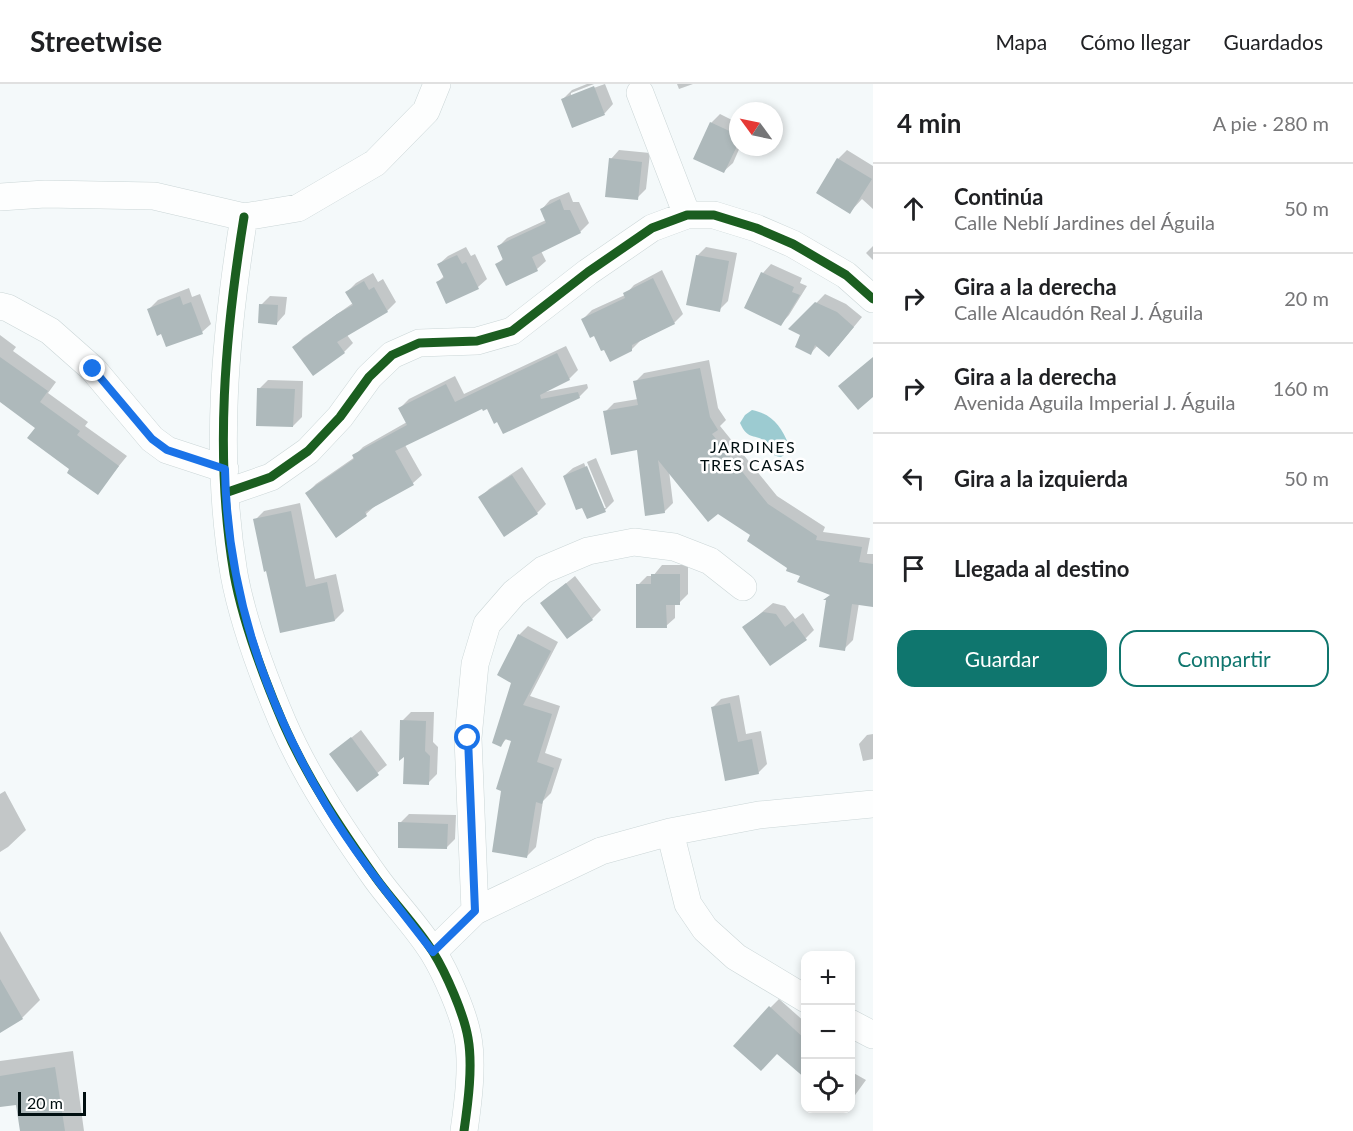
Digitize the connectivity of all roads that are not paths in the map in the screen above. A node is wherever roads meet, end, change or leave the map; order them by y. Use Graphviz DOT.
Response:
graph roads {
  1 [pos="437,84"];
  2 [pos="640,93"];
  3 [pos="0,197"];
  4 [pos="687,215"];
  5 [pos="244,217"];
  6 [pos="873,299"];
  7 [pos="0,306"];
  8 [pos="225,481"];
  9 [pos="742,587"];
  10 [pos="873,804"];
  11 [pos="670,832"];
  12 [pos="475,911"];
  13 [pos="433,952"];
  14 [pos="801,996"];
  15 [pos="855,1026"];
  16 [pos="873,1035"];
  17 [pos="464,1131"];
  1 -- 5 [label="street"];
  2 -- 4 [label="street"];
  3 -- 5 [label="street"];
  4 -- 6 [label="street"];
  4 -- 8 [label="street"];
  5 -- 8 [label="street"];
  7 -- 8 [label="street"];
  8 -- 13 [label="street"];
  9 -- 12 [label="street"];
  10 -- 11 [label="street"];
  11 -- 12 [label="street"];
  11 -- 14 [label="street"];
  12 -- 13 [label="street"];
  13 -- 17 [label="street"];
  15 -- 16 [label="street"];
}
